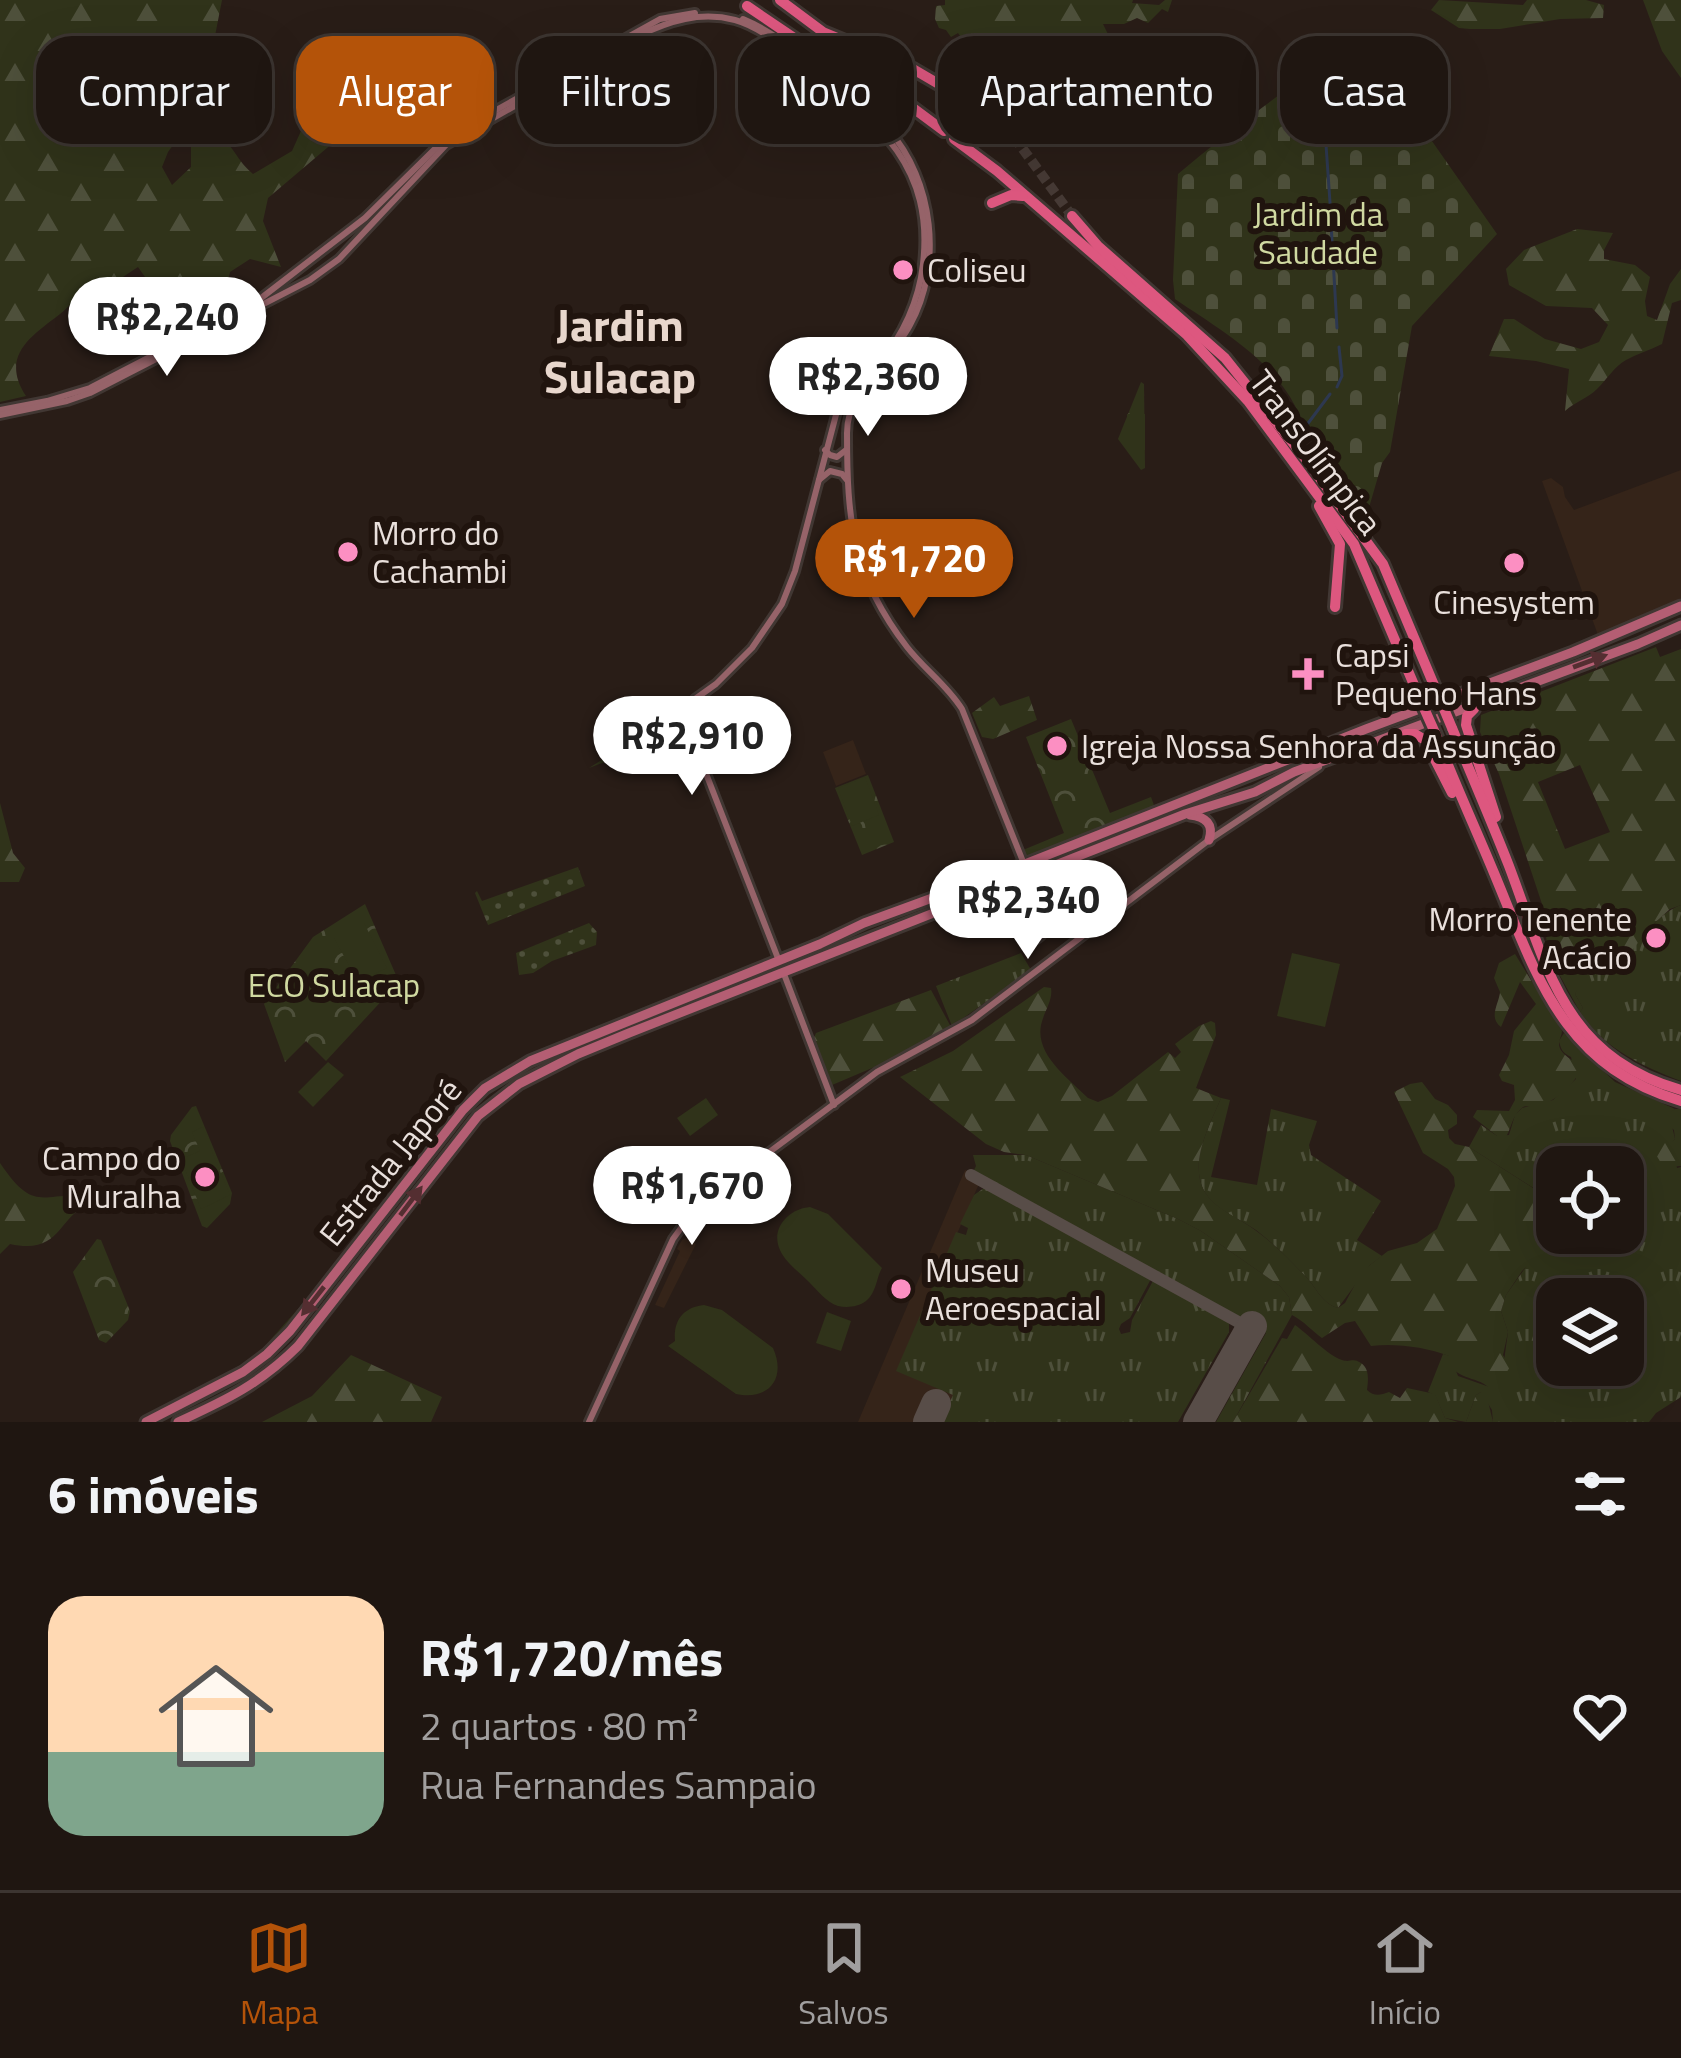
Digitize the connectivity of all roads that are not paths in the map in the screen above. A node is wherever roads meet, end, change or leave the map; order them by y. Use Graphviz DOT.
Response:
graph roads {
  1 [pos="780,0"];
  2 [pos="747,6"];
  3 [pos="766,36"];
  4 [pos="774,36"];
  5 [pos="938,84"];
  6 [pos="894,144"];
  7 [pos="896,144"];
  8 [pos="997,171"];
  9 [pos="1026,196"];
  10 [pos="1072,216"];
  11 [pos="330,248"];
  12 [pos="339,259"];
  13 [pos="301,270"];
  14 [pos="310,280"];
  15 [pos="0,413"];
  16 [pos="1271,433"];
  17 [pos="848,447"];
  18 [pos="825,450"];
  19 [pos="817,483"];
  20 [pos="849,483"];
  21 [pos="1358,539"];
  22 [pos="1681,606"];
  23 [pos="1335,607"];
  24 [pos="1681,625"];
  25 [pos="1446,694"];
  26 [pos="1497,694"];
  27 [pos="1460,708"];
  28 [pos="1474,709"];
  29 [pos="1400,716"];
  30 [pos="1408,730"];
  31 [pos="1348,735"];
  32 [pos="1301,755"];
  33 [pos="1340,755"];
  34 [pos="1316,764"];
  35 [pos="1185,814"];
  36 [pos="1216,830"];
  37 [pos="1478,837"];
  38 [pos="1209,841"];
  39 [pos="1507,860"];
  40 [pos="1027,869"];
  41 [pos="987,893"];
  42 [pos="781,966"];
  43 [pos="1681,1090"];
  44 [pos="1681,1101"];
  45 [pos="833,1105"];
  46 [pos="146,1422"];
  47 [pos="178,1422"];
  48 [pos="589,1422"];
  1 -- 5 [label="highway"];
  2 -- 8 [label="highway, TransOlímpica"];
  3 -- 12 [label="main road"];
  4 -- 11 [label="main road"];
  6 -- 18 [label="main road"];
  7 -- 17 [label="main road"];
  8 -- 9 [label="highway, TransOlímpica"];
  8 -- 9 [label="highway"];
  9 -- 16 [label="highway, TransOlímpica"];
  10 -- 21 [label="highway, TransOlímpica"];
  11 -- 12 [label="main road"];
  11 -- 13 [label="main road"];
  12 -- 14 [label="main road"];
  13 -- 14 [label="main road"];
  13 -- 15 [label="main road"];
  14 -- 15 [label="main road"];
  16 -- 21 [label="highway, TransOlímpica"];
  16 -- 23 [label="highway"];
  17 -- 18 [label="main road"];
  17 -- 20 [label="main road"];
  18 -- 19 [label="main road"];
  19 -- 20 [label="main road"];
  19 -- 42 [label="main road"];
  20 -- 40 [label="main road"];
  21 -- 25 [label="highway, TransOlímpica"];
  21 -- 37 [label="highway, TransOlímpica, bridge"];
  22 -- 25 [label="main road"];
  26 -- 24 [label="main road, one-way"];
  25 -- 27 [label="main road"];
  25 -- 29 [label="main road"];
  25 -- 30 [label="main road"];
  25 -- 39 [label="highway, TransOlímpica, bridge"];
  26 -- 27 [label="main road"];
  26 -- 28 [label="main road"];
  27 -- 30 [label="main road"];
  28 -- 30 [label="main road"];
  28 -- 39 [label="highway"];
  29 -- 30 [label="main road"];
  29 -- 31 [label="main road"];
  30 -- 33 [label="main road"];
  30 -- 37 [label="highway"];
  31 -- 32 [label="main road"];
  31 -- 33 [label="main road"];
  32 -- 34 [label="main road"];
  32 -- 40 [label="main road"];
  33 -- 34 [label="main road"];
  33 -- 36 [label="main road"];
  34 -- 35 [label="main road"];
  35 -- 36 [label="main road"];
  35 -- 40 [label="main road"];
  36 -- 38 [label="main road"];
  37 -- 44 [label="highway, TransOlímpica"];
  38 -- 45 [label="main road"];
  39 -- 43 [label="highway, TransOlímpica"];
  40 -- 41 [label="main road"];
  40 -- 41 [label="main road"];
  40 -- 42 [label="main road"];
  41 -- 42 [label="main road"];
  42 -- 45 [label="main road"];
  42 -- 46 [label="main road, Estrada Japoré, one-way"];
  47 -- 42 [label="main road, Estrada Japoré, one-way"];
  45 -- 48 [label="main road"];
}
